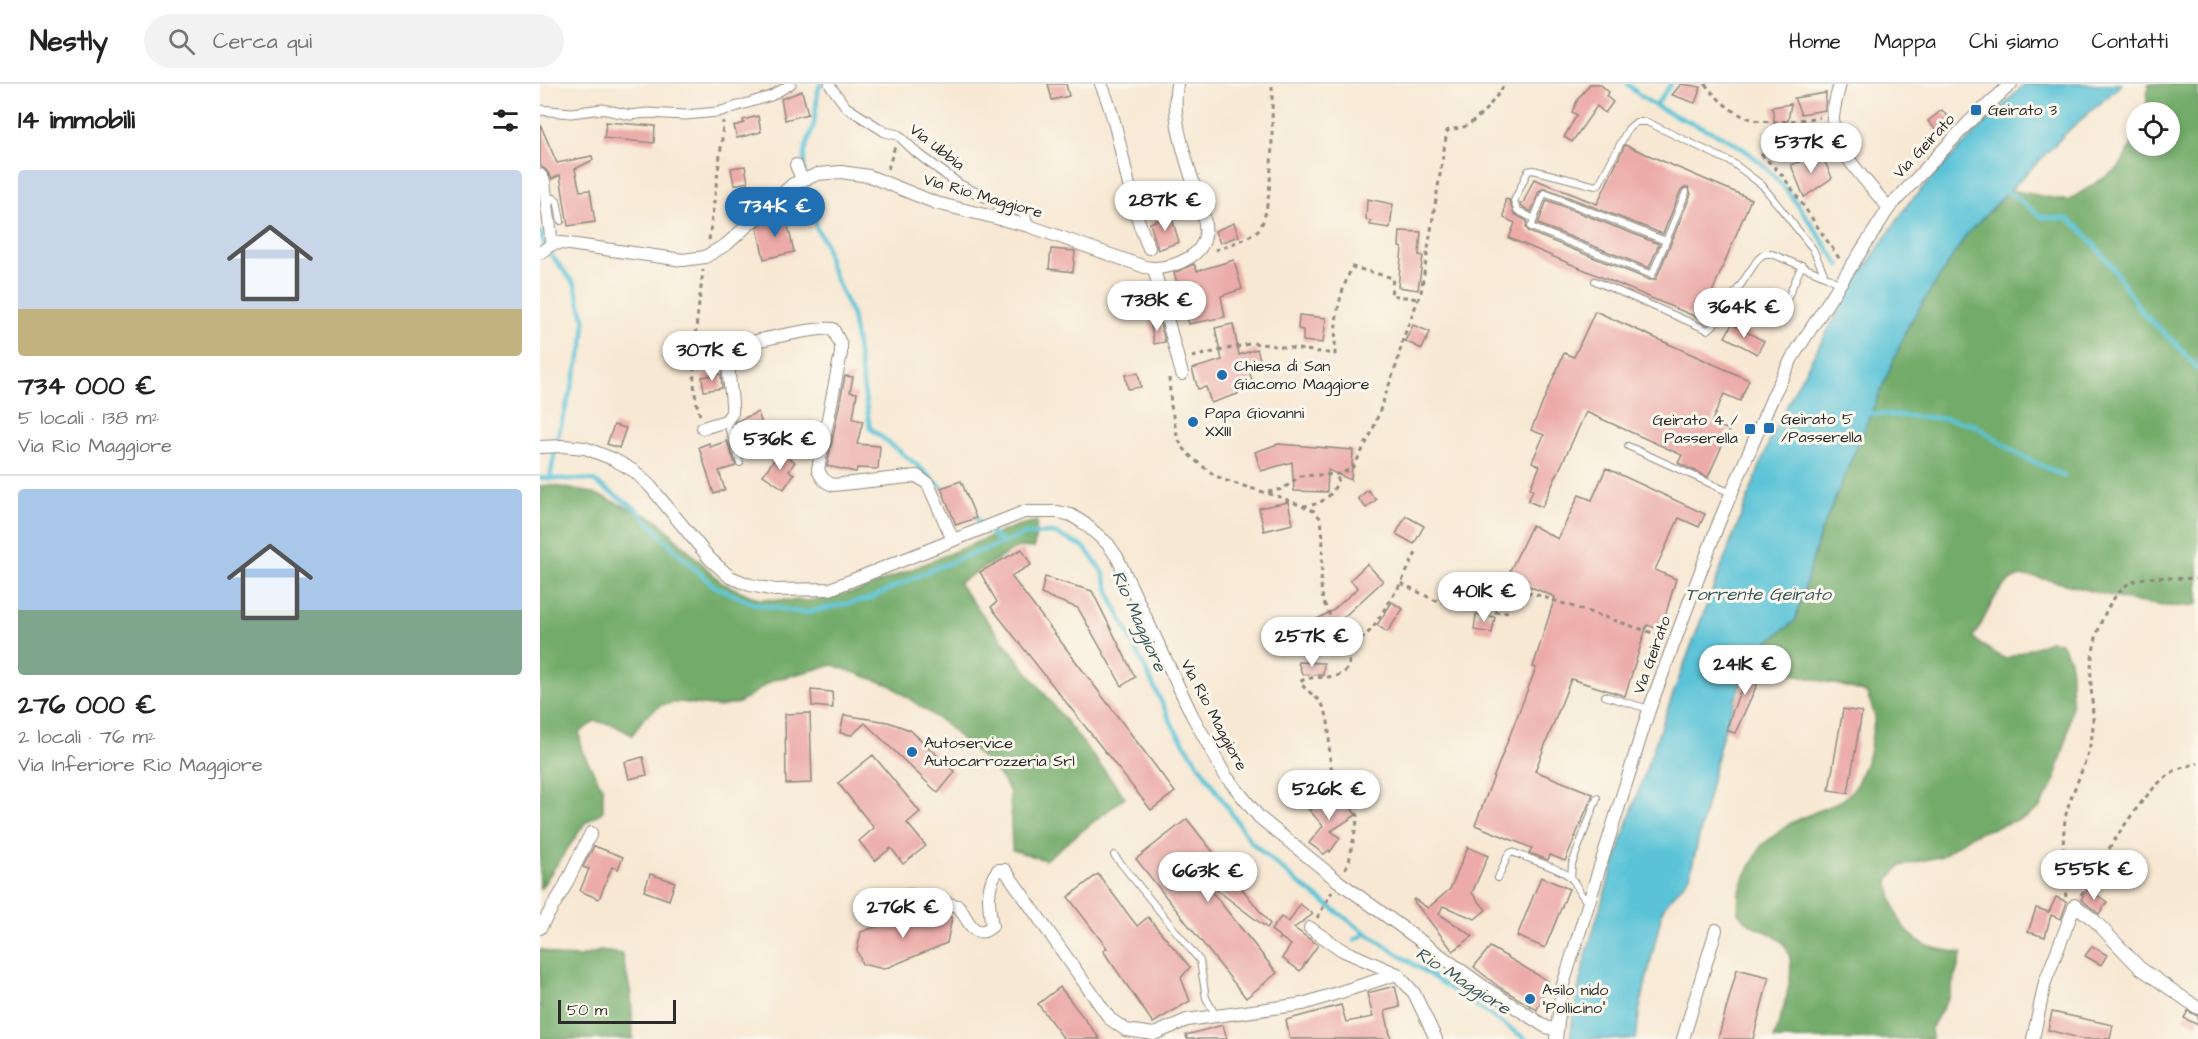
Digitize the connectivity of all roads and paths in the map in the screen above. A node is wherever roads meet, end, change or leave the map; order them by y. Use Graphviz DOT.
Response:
graph roads {
  1 [pos="791,84"];
  2 [pos="829,84"];
  3 [pos="1101,84"];
  4 [pos="1177,84"];
  5 [pos="1272,84"];
  6 [pos="1504,84"];
  7 [pos="1705,84"];
  8 [pos="1840,84"];
  9 [pos="2011,84"];
  10 [pos="540,110"];
  11 [pos="722,110"];
  12 [pos="1833,116"];
  13 [pos="898,135"];
  14 [pos="1761,154"];
  15 [pos="796,165"];
  16 [pos="540,175"];
  17 [pos="802,179"];
  18 [pos="883,182"];
  19 [pos="1686,192"];
  20 [pos="546,200"];
  21 [pos="1889,208"];
  22 [pos="1534,219"];
  23 [pos="561,221"];
  24 [pos="1029,226"];
  25 [pos="1666,241"];
  26 [pos="552,244"];
  27 [pos="1149,248"];
  28 [pos="540,253"];
  29 [pos="705,257"];
  30 [pos="1187,258"];
  31 [pos="1802,265"];
  32 [pos="1154,269"];
  33 [pos="1848,271"];
  34 [pos="1825,276"];
  35 [pos="1595,281"];
  36 [pos="1840,284"];
  37 [pos="1419,299"];
  38 [pos="1776,322"];
  39 [pos="1179,361"];
  40 [pos="1182,374"];
  41 [pos="1169,375"];
  42 [pos="726,421"];
  43 [pos="705,427"];
  44 [pos="1628,446"];
  45 [pos="540,447"];
  46 [pos="740,464"];
  47 [pos="1339,474"];
  48 [pos="1265,492"];
  49 [pos="1731,493"];
  50 [pos="1301,506"];
  51 [pos="953,540"];
  52 [pos="1417,551"];
  53 [pos="2198,578"];
  54 [pos="1401,584"];
  55 [pos="1675,640"];
  56 [pos="1348,652"];
  57 [pos="1605,696"];
  58 [pos="1649,710"];
  59 [pos="2198,763"];
  60 [pos="1597,798"];
  61 [pos="591,833"];
  62 [pos="1114,855"];
  63 [pos="1349,862"];
  64 [pos="1498,878"];
  65 [pos="1571,878"];
  66 [pos="1332,891"];
  67 [pos="2071,901"];
  68 [pos="1588,902"];
  69 [pos="861,912"];
  70 [pos="1313,923"];
  71 [pos="540,928"];
  72 [pos="1716,930"];
  73 [pos="1397,974"];
  74 [pos="2198,1008"];
  75 [pos="1216,1016"];
  76 [pos="1557,1036"];
  77 [pos="1436,1039"];
  78 [pos="1683,1039"];
  79 [pos="2033,1039"];
  1 -- 11 [label="street"];
  2 -- 13 [label="street, Via Ubbia"];
  3 -- 27 [label="street"];
  4 -- 30 [label="street"];
  5 -- 30 [label="path"];
  6 -- 37 [label="path"];
  7 -- 12 [label="path"];
  8 -- 12 [label="street"];
  9 -- 21 [label="street, Via Geirato"];
  10 -- 11 [label="street"];
  11 -- 29 [label="path"];
  12 -- 21 [label="street"];
  13 -- 18 [label="path"];
  13 -- 24 [label="street, Via Ubbia"];
  14 -- 33 [label="path"];
  15 -- 17 [label="street"];
  16 -- 20 [label="street"];
  17 -- 18 [label="street, Via Rio Maggiore"];
  17 -- 29 [label="street, Via Rio Maggiore"];
  18 -- 24 [label="street, Via Rio Maggiore"];
  19 -- 25 [label="lane"];
  20 -- 23 [label="lane"];
  20 -- 26 [label="street"];
  21 -- 33 [label="street, Via Geirato"];
  22 -- 25 [label="lane"];
  22 -- 25 [label="lane"];
  22 -- 34 [label="lane"];
  24 -- 32 [label="street, Via Rio Maggiore"];
  26 -- 28 [label="street"];
  26 -- 29 [label="street, Via Rio Maggiore"];
  29 -- 43 [label="path"];
  30 -- 32 [label="street"];
  31 -- 34 [label="lane"];
  31 -- 35 [label="lane"];
  31 -- 38 [label="lane"];
  32 -- 39 [label="street"];
  33 -- 36 [label="street, Via Geirato"];
  34 -- 36 [label="lane"];
  36 -- 49 [label="street, Via Geirato"];
  37 -- 39 [label="path"];
  37 -- 47 [label="path"];
  39 -- 40 [label="street"];
  41 -- 48 [label="path"];
  42 -- 43 [label="street"];
  42 -- 46 [label="lane"];
  42 -- 51 [label="street"];
  44 -- 49 [label="lane"];
  45 -- 51 [label="street, Via Rio Maggiore"];
  47 -- 48 [label="path"];
  47 -- 50 [label="path"];
  48 -- 50 [label="path"];
  49 -- 55 [label="street, Via Geirato"];
  50 -- 56 [label="path"];
  51 -- 76 [label="street, Via Rio Maggiore"];
  52 -- 54 [label="path"];
  53 -- 67 [label="path"];
  54 -- 55 [label="path"];
  54 -- 56 [label="path"];
  55 -- 58 [label="street, Via Geirato"];
  56 -- 63 [label="path"];
  57 -- 58 [label="lane"];
  58 -- 68 [label="street, Via Geirato"];
  59 -- 67 [label="path"];
  60 -- 65 [label="lane"];
  61 -- 71 [label="street"];
  62 -- 75 [label="lane"];
  64 -- 65 [label="lane"];
  65 -- 68 [label="lane"];
  66 -- 70 [label="path"];
  67 -- 74 [label="street"];
  67 -- 79 [label="street"];
  68 -- 76 [label="street, Via Geirato"];
  69 -- 75 [label="street"];
  70 -- 73 [label="street"];
  72 -- 78 [label="street"];
  73 -- 75 [label="street"];
  73 -- 77 [label="street"];
}
